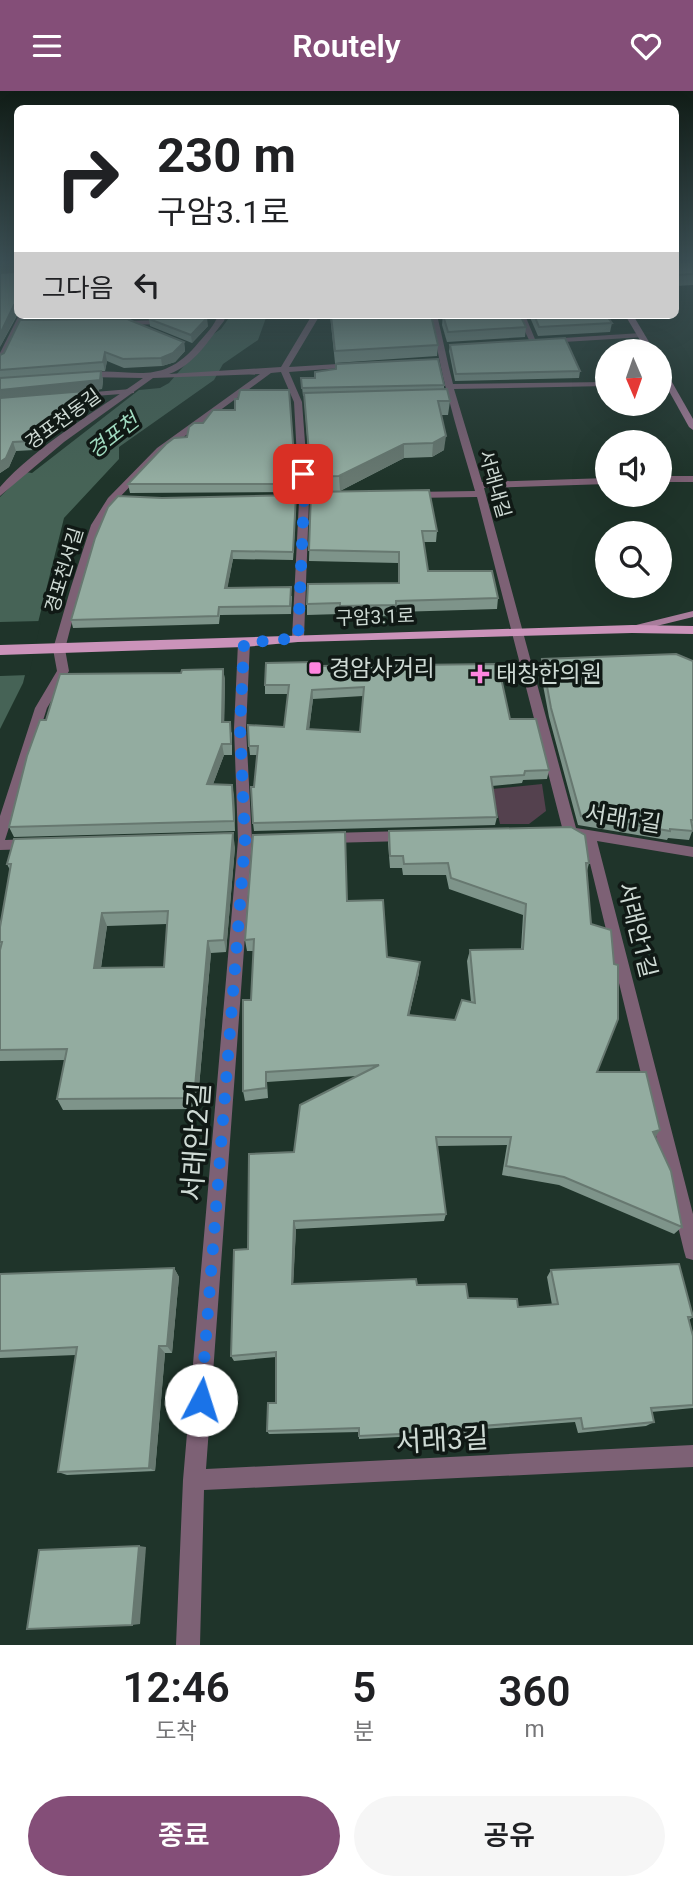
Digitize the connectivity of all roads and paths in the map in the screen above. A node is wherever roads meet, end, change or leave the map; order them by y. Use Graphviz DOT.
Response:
graph roads {
  1 [pos="14,335"];
  2 [pos="207,335"];
  3 [pos="306,335"];
  4 [pos="438,335"];
  5 [pos="530,335"];
  6 [pos="641,335"];
  7 [pos="643,339"];
  8 [pos="534,342"];
  9 [pos="521,343"];
  10 [pos="184,345"];
  11 [pos="455,346"];
  12 [pos="442,347"];
  13 [pos="195,349"];
  14 [pos="0,361"];
  15 [pos="429,361"];
  16 [pos="443,361"];
  17 [pos="362,365"];
  18 [pos="284,369"];
  19 [pos="270,370"];
  20 [pos="127,373"];
  21 [pos="150,376"];
  22 [pos="70,377"];
  23 [pos="595,385"];
  24 [pos="131,391"];
  25 [pos="451,392"];
  26 [pos="77,395"];
  27 [pos="672,395"];
  28 [pos="438,397"];
  29 [pos="312,401"];
  30 [pos="298,402"];
  31 [pos="693,426"];
  32 [pos="0,478"];
  33 [pos="13,478"];
  34 [pos="693,478"];
  35 [pos="672,479"];
  36 [pos="595,482"];
  37 [pos="479,489"];
  38 [pos="0,493"];
  39 [pos="399,496"];
  40 [pos="345,497"];
  41 [pos="113,498"];
  42 [pos="126,498"];
  43 [pos="304,498"];
  44 [pos="266,499"];
  45 [pos="693,614"];
  46 [pos="632,629"];
  47 [pos="693,630"];
  48 [pos="517,632"];
  49 [pos="298,638"];
  50 [pos="693,642"];
  51 [pos="244,643"];
  52 [pos="53,649"];
  53 [pos="0,650"];
  54 [pos="563,831"];
  55 [pos="421,835"];
  56 [pos="0,837"];
  57 [pos="313,838"];
  58 [pos="41,844"];
  59 [pos="0,845"];
  60 [pos="693,852"];
  61 [pos="693,1251"];
  62 [pos="693,1456"];
  63 [pos="194,1480"];
  64 [pos="188,1645"];
  1 -- 14 [label="street"];
  2 -- 13 [label="street, 경포천동길"];
  3 -- 18 [label="street"];
  4 -- 12 [label="street, 서래내길"];
  5 -- 8 [label="street"];
  6 -- 7 [label="street"];
  6 -- 8 [label="street"];
  8 -- 9 [label="street"];
  10 -- 13 [label="street"];
  11 -- 12 [label="street"];
  12 -- 16 [label="street, 서래내길"];
  13 -- 21 [label="street, 경포천동길"];
  15 -- 16 [label="street"];
  16 -- 25 [label="street, 서래내길"];
  17 -- 18 [label="street"];
  18 -- 19 [label="street"];
  18 -- 30 [label="street"];
  19 -- 21 [label="street"];
  19 -- 41 [label="street, 경포천서길"];
  20 -- 21 [label="street"];
  20 -- 22 [label="street"];
  20 -- 24 [label="street"];
  21 -- 24 [label="street, 경포천동길"];
  23 -- 25 [label="street"];
  24 -- 26 [label="lane"];
  24 -- 33 [label="street, 경포천동길"];
  25 -- 28 [label="street"];
  25 -- 37 [label="street, 서래내길"];
  27 -- 31 [label="street"];
  29 -- 30 [label="street"];
  30 -- 43 [label="street"];
  32 -- 33 [label="street"];
  33 -- 38 [label="street, 경포천동길"];
  34 -- 35 [label="street"];
  36 -- 37 [label="street"];
  37 -- 39 [label="street"];
  37 -- 48 [label="street, 서래내길"];
  40 -- 43 [label="street"];
  41 -- 42 [label="street"];
  41 -- 52 [label="street, 경포천서길"];
  43 -- 44 [label="street"];
  43 -- 49 [label="street"];
  45 -- 46 [label="street"];
  46 -- 47 [label="main road, 구암3.1로"];
  46 -- 48 [label="main road, 구암3.1로"];
  46 -- 50 [label="main road"];
  48 -- 49 [label="main road, 구암3.1로"];
  48 -- 54 [label="street"];
  49 -- 51 [label="main road, 구암3.1로"];
  51 -- 52 [label="main road, 구암3.1로"];
  51 -- 63 [label="street, 서래안2길"];
  52 -- 53 [label="main road, 구암3.1로"];
  52 -- 56 [label="street"];
  54 -- 60 [label="street, 서래1길"];
  54 -- 61 [label="street, 서래안1길"];
  55 -- 57 [label="street"];
  58 -- 59 [label="street"];
  62 -- 63 [label="street, 서래3길"];
  63 -- 64 [label="street, 서래안2길"];
}
